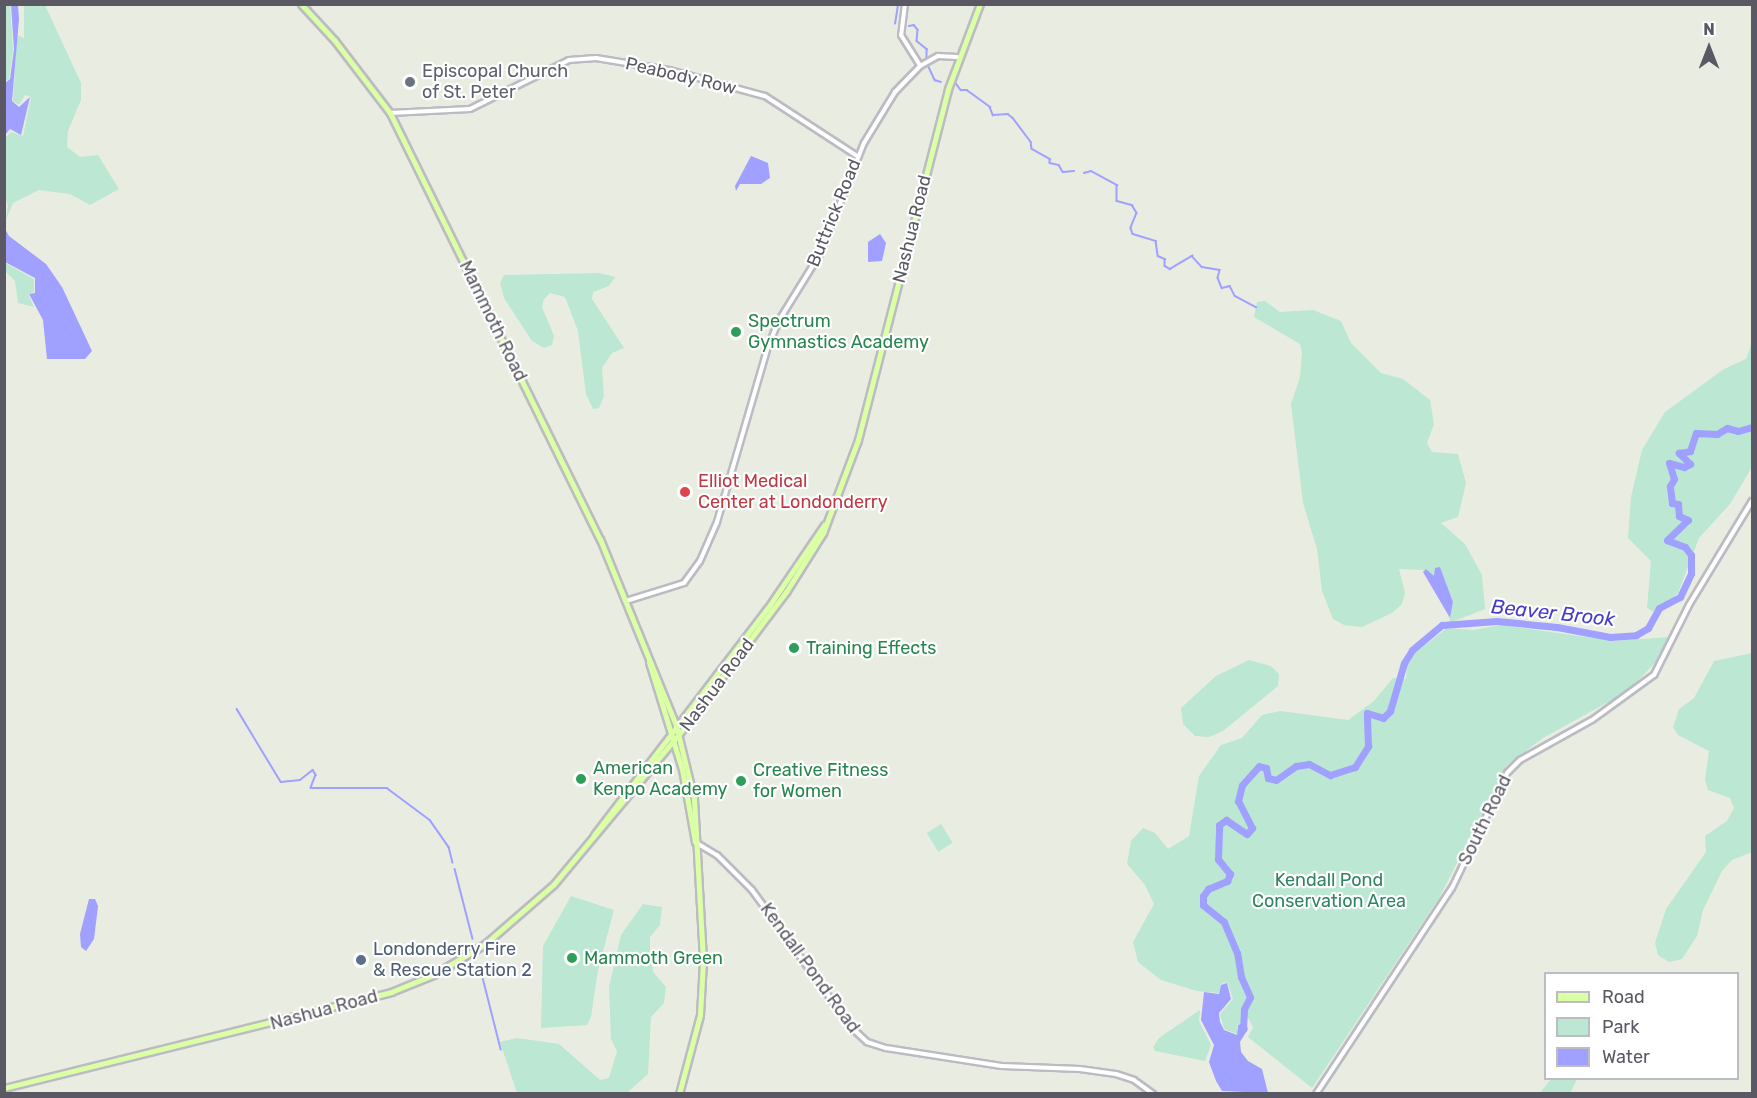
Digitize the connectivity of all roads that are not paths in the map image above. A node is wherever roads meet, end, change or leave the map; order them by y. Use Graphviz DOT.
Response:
graph roads {
  1 [pos="301,4"];
  2 [pos="906,4"];
  3 [pos="980,4"];
  4 [pos="957,57"];
  5 [pos="920,66"];
  6 [pos="390,113"];
  7 [pos="857,156"];
  8 [pos="1752,501"];
  9 [pos="825,523"];
  10 [pos="626,601"];
  11 [pos="649,660"];
  12 [pos="676,725"];
  13 [pos="670,731"];
  14 [pos="679,734"];
  15 [pos="673,741"];
  16 [pos="594,836"];
  17 [pos="695,842"];
  18 [pos="4,1088"];
  19 [pos="679,1094"];
  20 [pos="1153,1094"];
  21 [pos="1316,1094"];
  1 -- 6 [label="main road, Mammoth Road"];
  2 -- 5 [label="street"];
  3 -- 4 [label="main road, Nashua Road"];
  4 -- 5 [label="street, Buttrick Road"];
  4 -- 9 [label="main road, Nashua Road"];
  5 -- 7 [label="street, Buttrick Road"];
  6 -- 7 [label="street, Peabody Row"];
  6 -- 10 [label="main road, Mammoth Road"];
  7 -- 10 [label="street, Buttrick Road"];
  8 -- 21 [label="street, South Road"];
  9 -- 12 [label="main road, Nashua Road"];
  9 -- 14 [label="main road, Nashua Road"];
  10 -- 11 [label="main road, Mammoth Road"];
  11 -- 12 [label="main road, Mammoth Road"];
  11 -- 13 [label="main road, Mammoth Road"];
  12 -- 13 [label="main road, Nashua Road"];
  12 -- 14 [label="main road, Mammoth Road"];
  13 -- 15 [label="main road, Mammoth Road"];
  13 -- 16 [label="main road, Nashua Road"];
  14 -- 15 [label="main road, Nashua Road"];
  14 -- 17 [label="main road, Mammoth Road"];
  15 -- 16 [label="main road, Nashua Road"];
  15 -- 17 [label="main road, Mammoth Road"];
  16 -- 18 [label="main road, Nashua Road"];
  17 -- 19 [label="main road, Mammoth Road"];
  17 -- 20 [label="street, Kendall Pond Road"];
}
